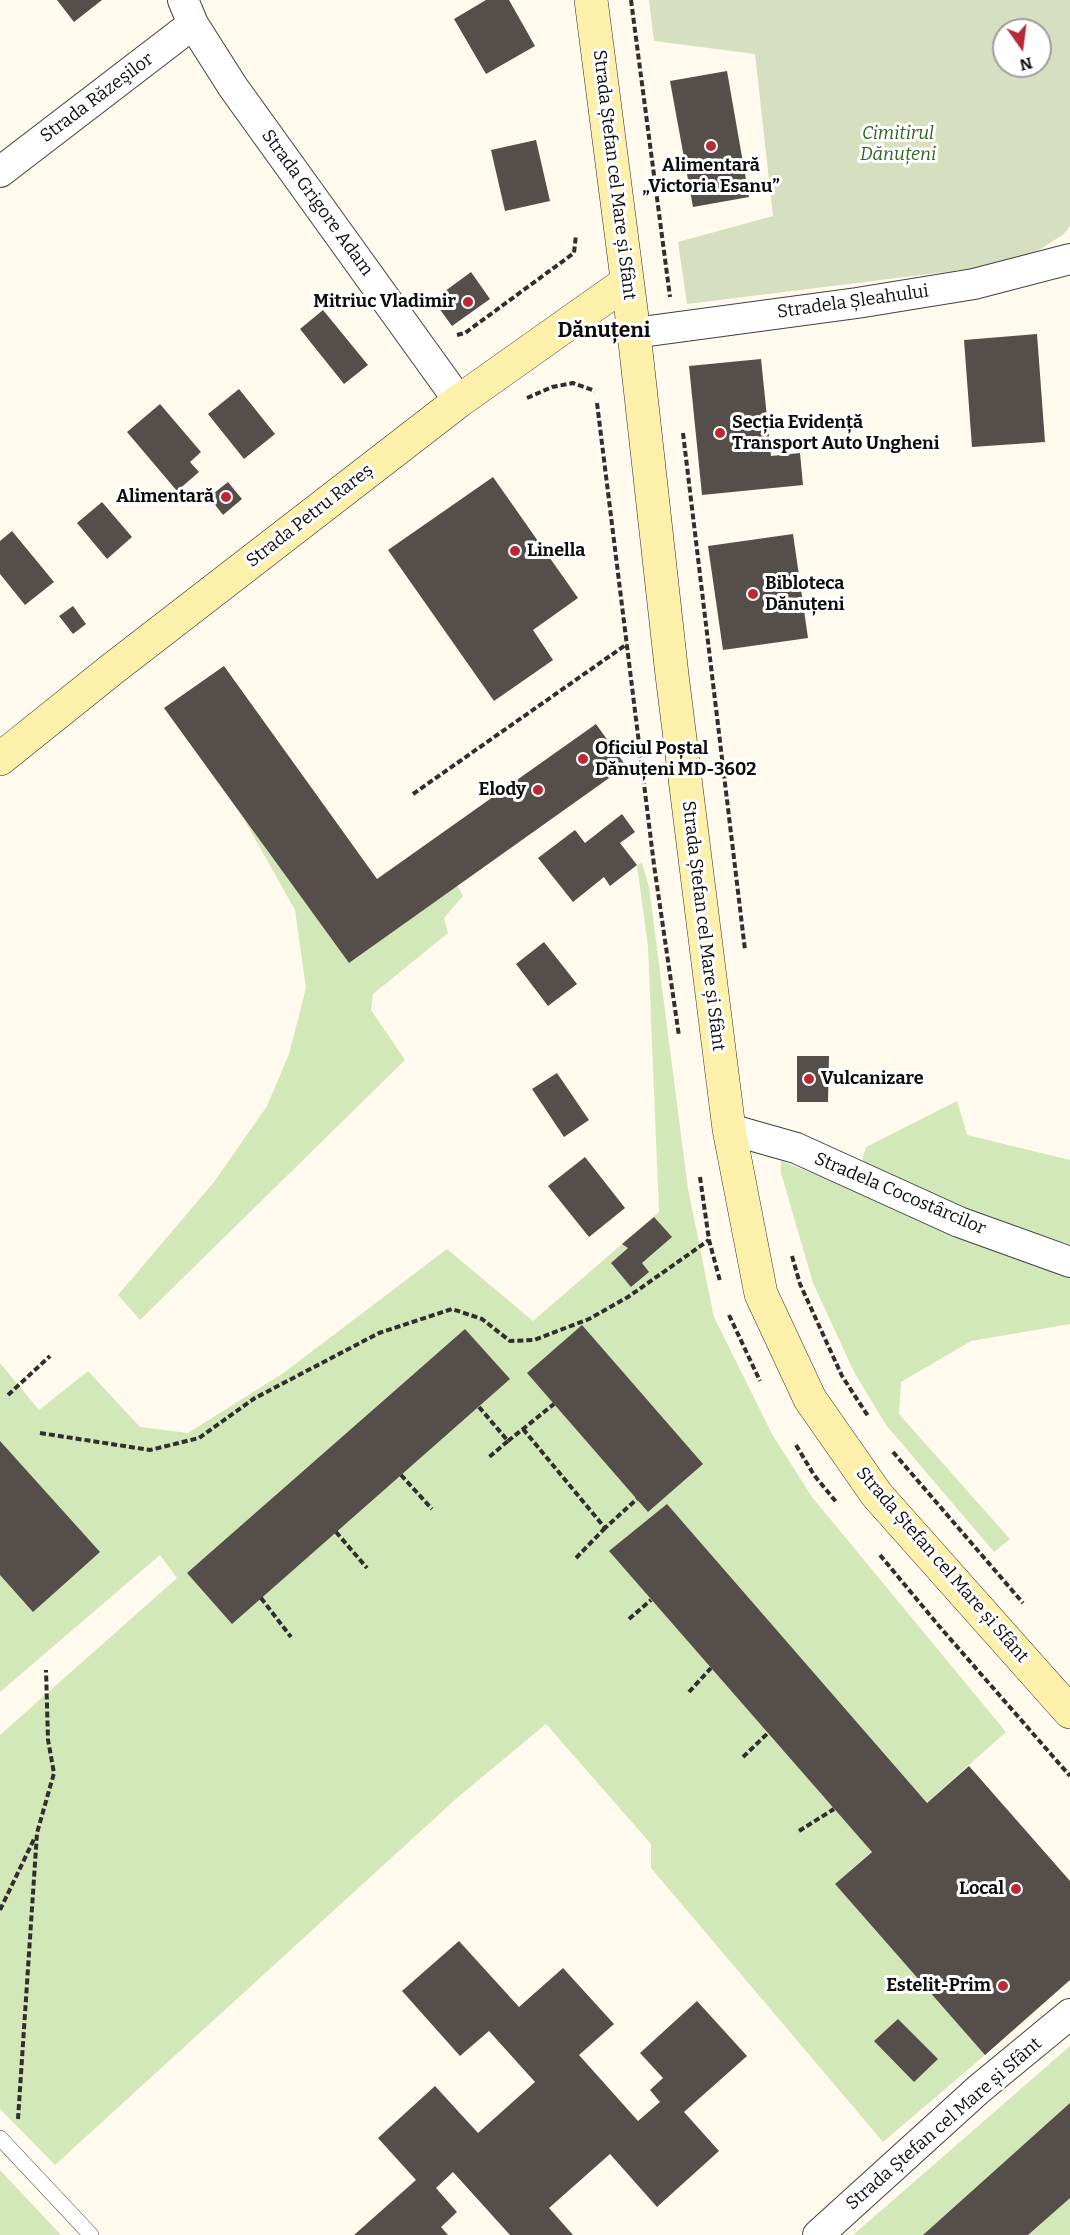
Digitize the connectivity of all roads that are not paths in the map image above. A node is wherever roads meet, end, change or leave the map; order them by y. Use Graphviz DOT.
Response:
graph roads {
  1 [pos="591,0"];
  2 [pos="188,12"];
  3 [pos="0,172"];
  4 [pos="1070,259"];
  5 [pos="627,282"];
  6 [pos="634,333"];
  7 [pos="459,401"];
  8 [pos="0,759"];
  9 [pos="729,1129"];
  10 [pos="1070,1262"];
  11 [pos="1070,1712"];
  12 [pos="1070,2014"];
  13 [pos="0,2138"];
  14 [pos="91,2235"];
  15 [pos="819,2235"];
  1 -- 5 [label="main road, Strada Ștefan cel Mare și Sfânt"];
  2 -- 3 [label="street, Strada Răzeşilor"];
  2 -- 7 [label="street, Strada Grigore Adam"];
  4 -- 6 [label="street, Stradela Șleahului"];
  5 -- 6 [label="main road, Strada Ștefan cel Mare și Sfânt"];
  5 -- 7 [label="main road, Strada Petru Rareș"];
  6 -- 9 [label="main road, Strada Ștefan cel Mare și Sfânt"];
  7 -- 8 [label="main road, Strada Petru Rareș"];
  9 -- 10 [label="street, Stradela Cocostârcilor"];
  9 -- 11 [label="main road, Strada Ștefan cel Mare și Sfânt"];
  12 -- 15 [label="street, Strada Ștefan cel Mare și Sfânt"];
  13 -- 14 [label="lane"];
}
